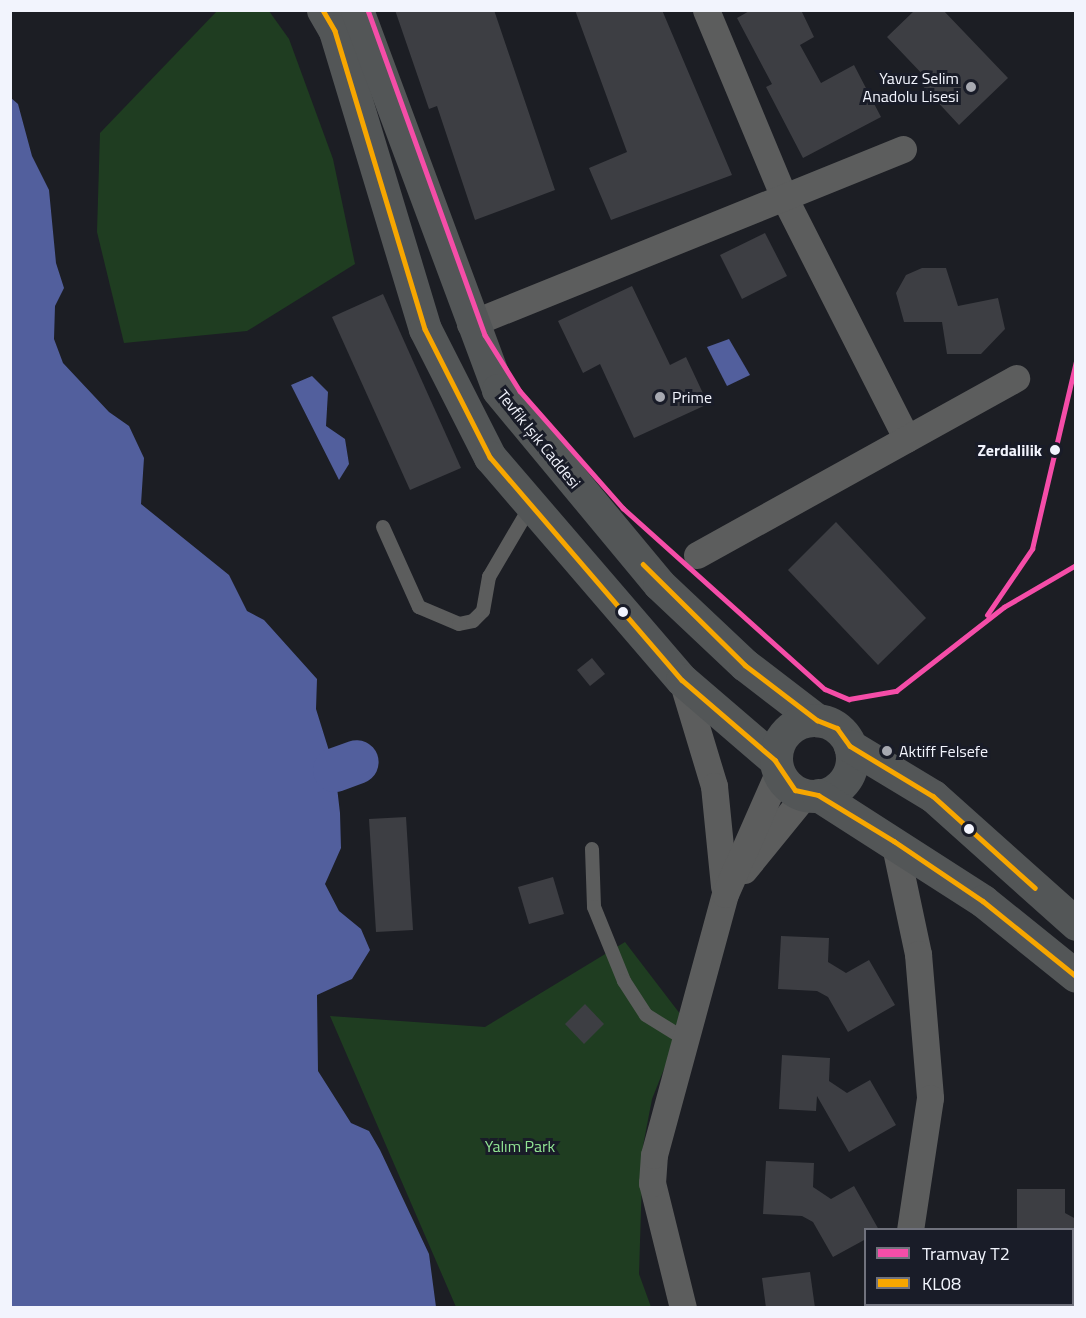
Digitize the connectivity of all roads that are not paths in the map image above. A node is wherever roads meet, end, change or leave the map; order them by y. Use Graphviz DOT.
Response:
graph roads {
  1 [pos="323,10"];
  2 [pos="357,10"];
  3 [pos="706,10"];
  4 [pos="903,149"];
  5 [pos="784,197"];
  6 [pos="470,324"];
  7 [pos="1016,378"];
  8 [pos="906,440"];
  9 [pos="530,507"];
  10 [pos="383,527"];
  11 [pos="698,555"];
  12 [pos="682,680"];
  13 [pos="817,720"];
  14 [pos="850,746"];
  15 [pos="777,765"];
  16 [pos="812,795"];
  17 [pos="894,841"];
  18 [pos="592,849"];
  19 [pos="724,894"];
  20 [pos="1076,924"];
  21 [pos="1076,976"];
  22 [pos="688,1041"];
  23 [pos="910,1228"];
  24 [pos="682,1308"];
  1 -- 9 [label="street"];
  2 -- 6 [label="street, Tevfik Işık Caddesi"];
  3 -- 5 [label="street"];
  4 -- 5 [label="street"];
  5 -- 6 [label="street"];
  5 -- 8 [label="street"];
  6 -- 13 [label="street, Tevfik Işık Caddesi"];
  7 -- 8 [label="street"];
  8 -- 11 [label="street"];
  9 -- 10 [label="lane"];
  9 -- 12 [label="street"];
  12 -- 15 [label="street"];
  12 -- 19 [label="street"];
  13 -- 14 [label="street"];
  13 -- 15 [label="street"];
  14 -- 16 [label="street"];
  14 -- 20 [label="street"];
  15 -- 16 [label="street"];
  15 -- 19 [label="street"];
  16 -- 17 [label="street"];
  16 -- 19 [label="street"];
  17 -- 21 [label="street"];
  17 -- 23 [label="street"];
  18 -- 22 [label="lane"];
  19 -- 22 [label="street"];
  22 -- 24 [label="street"];
}
